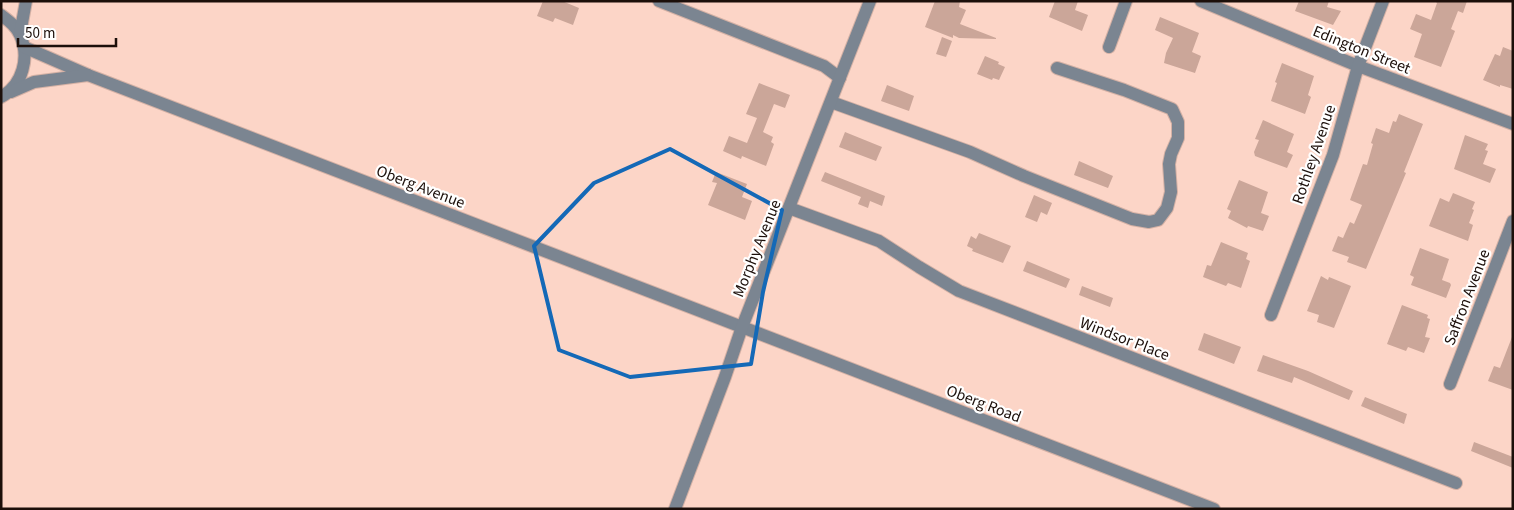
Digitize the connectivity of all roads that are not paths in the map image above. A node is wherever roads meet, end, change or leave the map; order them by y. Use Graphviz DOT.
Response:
graph roads {
  1 [pos="26,1"];
  2 [pos="659,1"];
  3 [pos="870,1"];
  4 [pos="1126,1"];
  5 [pos="1201,1"];
  6 [pos="1383,1"];
  7 [pos="1,15"];
  8 [pos="22,40"];
  9 [pos="1109,48"];
  10 [pos="1358,66"];
  11 [pos="1057,68"];
  12 [pos="88,75"];
  13 [pos="840,78"];
  14 [pos="4,96"];
  15 [pos="831,102"];
  16 [pos="1513,124"];
  17 [pos="789,208"];
  18 [pos="1513,221"];
  19 [pos="1271,315"];
  20 [pos="742,327"];
  21 [pos="1450,384"];
  22 [pos="1456,483"];
  23 [pos="675,509"];
  24 [pos="1214,509"];
  1 -- 8 [label="street"];
  2 -- 13 [label="street"];
  3 -- 13 [label="street, Morphy Avenue"];
  4 -- 9 [label="street"];
  5 -- 10 [label="street, Edington Street"];
  6 -- 10 [label="street, Rothley Avenue"];
  7 -- 8 [label="street"];
  8 -- 12 [label="street, Oberg Avenue"];
  8 -- 14 [label="street"];
  10 -- 16 [label="street, Edington Street"];
  10 -- 19 [label="street, Rothley Avenue"];
  11 -- 15 [label="street"];
  12 -- 14 [label="street, Oberg Avenue"];
  12 -- 20 [label="street, Oberg Avenue"];
  13 -- 15 [label="street, Morphy Avenue"];
  15 -- 17 [label="street, Morphy Avenue"];
  17 -- 20 [label="street, Morphy Avenue"];
  17 -- 22 [label="street, Windsor Place"];
  18 -- 21 [label="street, Saffron Avenue"];
  20 -- 23 [label="street, Morphy Avenue"];
  20 -- 24 [label="street, Oberg Road"];
}
